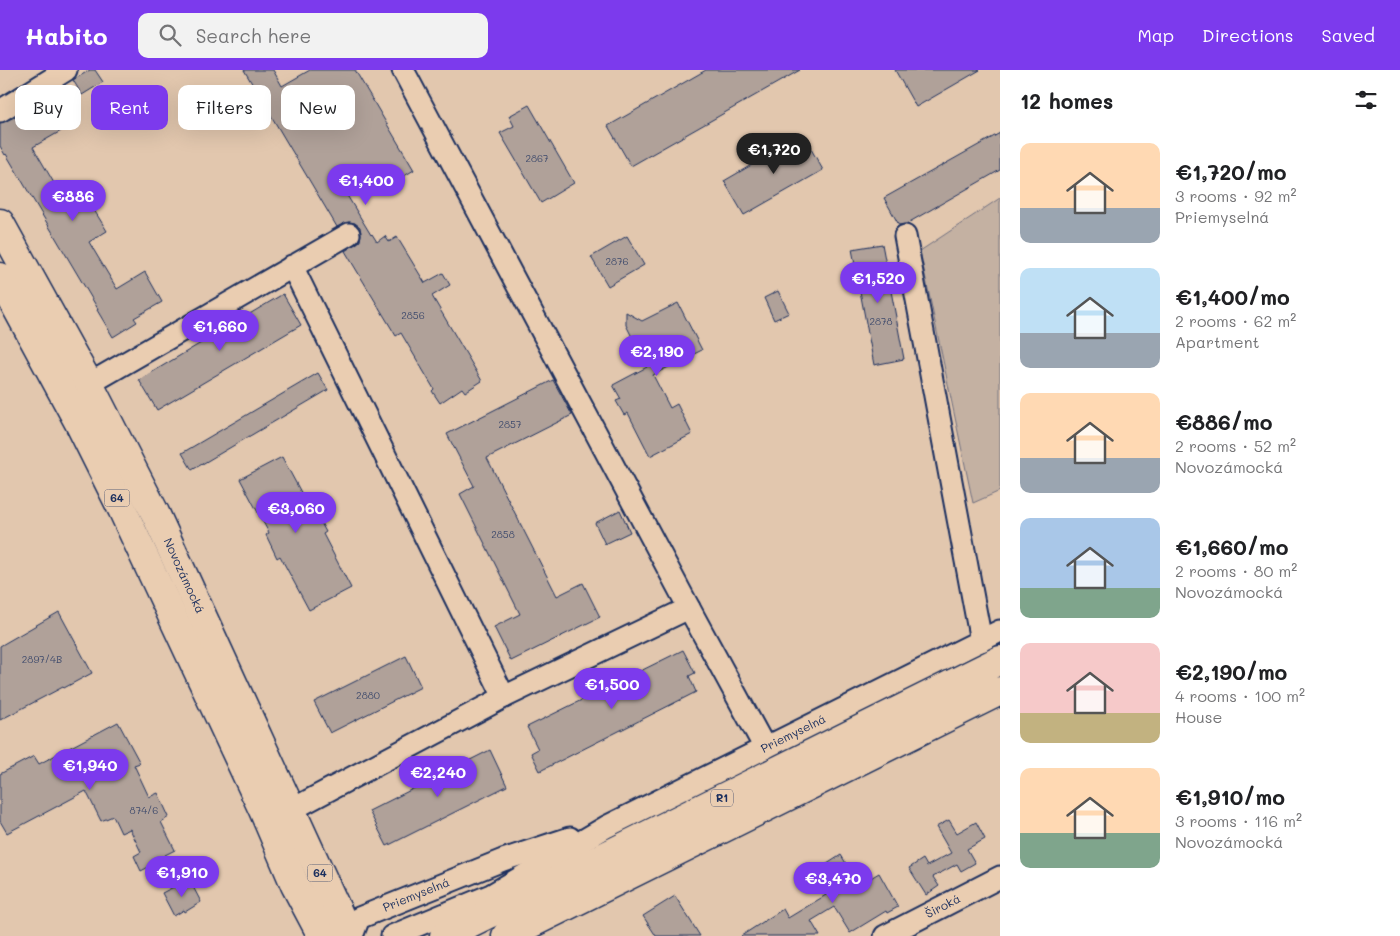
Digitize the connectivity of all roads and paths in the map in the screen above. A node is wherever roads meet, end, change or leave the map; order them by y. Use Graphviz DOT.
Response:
graph roads {
  1 [pos="66,70"];
  2 [pos="403,70"];
  3 [pos="0,111"];
  4 [pos="0,222"];
  5 [pos="349,234"];
  6 [pos="905,236"];
  7 [pos="292,266"];
  8 [pos="0,277"];
  9 [pos="89,384"];
  10 [pos="689,608"];
  11 [pos="1000,631"];
  12 [pos="981,641"];
  13 [pos="1000,660"];
  14 [pos="1000,691"];
  15 [pos="504,697"];
  16 [pos="765,748"];
  17 [pos="291,810"];
  18 [pos="606,827"];
  19 [pos="1000,877"];
  20 [pos="322,936"];
  21 [pos="351,936"];
  22 [pos="392,936"];
  23 [pos="444,936"];
  24 [pos="506,936"];
  25 [pos="885,936"];
  1 -- 3 [label="street"];
  2 -- 10 [label="street"];
  4 -- 9 [label="main road, Novozámocká / 64"];
  5 -- 7 [label="street"];
  6 -- 12 [label="street"];
  7 -- 9 [label="street"];
  7 -- 15 [label="street"];
  8 -- 20 [label="main road, 64"];
  9 -- 17 [label="main road, Novozámocká / 64"];
  10 -- 15 [label="street"];
  10 -- 16 [label="street"];
  11 -- 12 [label="street, Priemyselná"];
  12 -- 16 [label="street, Priemyselná"];
  13 -- 23 [label="main road, R1"];
  14 -- 24 [label="main road, R1"];
  15 -- 17 [label="street"];
  16 -- 18 [label="street, Priemyselná"];
  17 -- 21 [label="main road, Novozámocká / 64"];
  18 -- 21 [label="street, Priemyselná"];
  18 -- 22 [label="street, Priemyselná"];
  19 -- 25 [label="street, Široká"];
}
